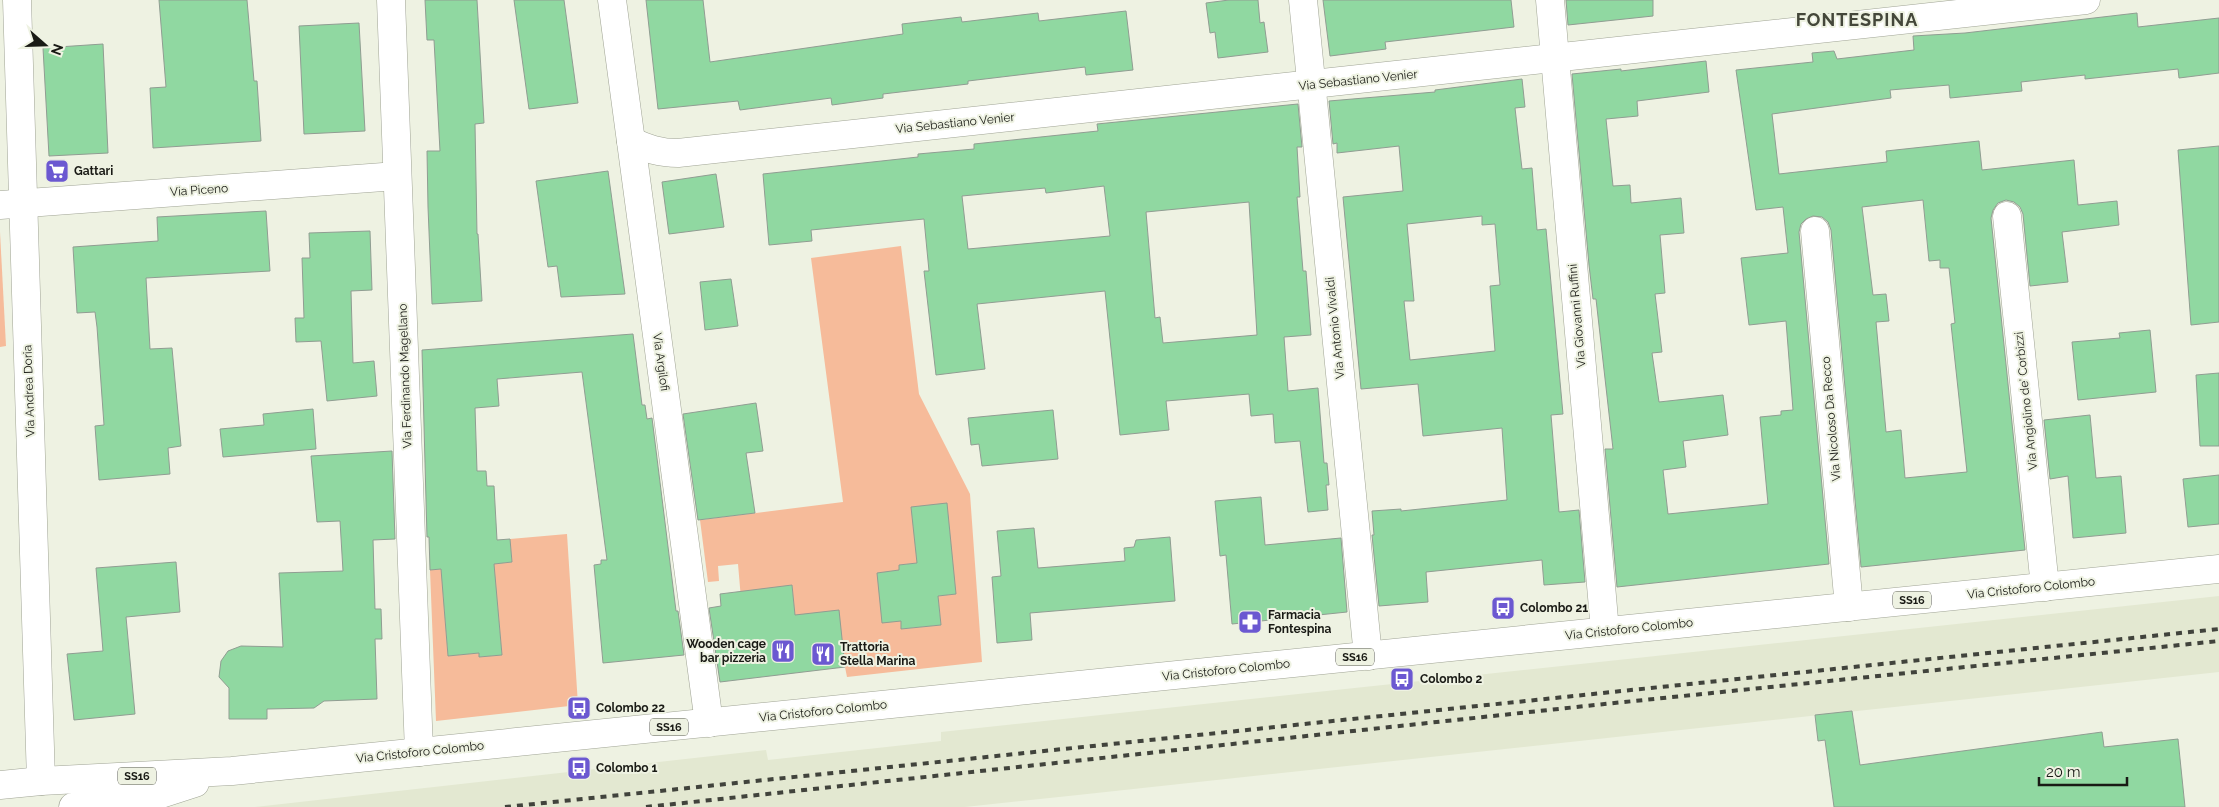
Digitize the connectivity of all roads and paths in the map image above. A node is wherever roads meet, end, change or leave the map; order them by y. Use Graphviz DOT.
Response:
graph roads {
  1 [pos="17,0"];
  2 [pos="391,0"];
  3 [pos="612,0"];
  4 [pos="1303,0"];
  5 [pos="1550,0"];
  6 [pos="2086,0"];
  7 [pos="1555,58"];
  8 [pos="1310,85"];
  9 [pos="631,141"];
  10 [pos="397,176"];
  11 [pos="12,204"];
  12 [pos="2007,216"];
  13 [pos="1814,231"];
  14 [pos="2219,569"];
  15 [pos="2045,587"];
  16 [pos="1849,607"];
  17 [pos="1605,631"];
  18 [pos="1368,656"];
  19 [pos="709,723"];
  20 [pos="419,752"];
  21 [pos="232,772"];
  22 [pos="42,781"];
  23 [pos="0,785"];
  24 [pos="0,795"];
  25 [pos="142,800"];
  26 [pos="73,807"];
  27 [pos="105,807"];
  1 -- 11 [label="street, Via Andrea Doria"];
  2 -- 10 [label="street, Via Ferdinando Magellano"];
  3 -- 9 [label="street, Via Argilofi"];
  4 -- 8 [label="street, Via Antonio Vivaldi"];
  5 -- 7 [label="street, Via Giovanni Ruffini"];
  6 -- 7 [label="street, Via Sebastiano Venier"];
  7 -- 8 [label="street, Via Sebastiano Venier"];
  7 -- 17 [label="street, Via Giovanni Ruffini"];
  8 -- 9 [label="street, Via Sebastiano Venier"];
  8 -- 18 [label="street, Via Antonio Vivaldi"];
  9 -- 19 [label="street, Via Argilofi"];
  10 -- 11 [label="street, Via Piceno"];
  10 -- 20 [label="street, Via Ferdinando Magellano"];
  11 -- 22 [label="street, Via Andrea Doria"];
  12 -- 15 [label="street, Via Angiolino de' Corbizzi"];
  13 -- 16 [label="street, Via Nicoloso Da Recco"];
  14 -- 15 [label="street, Via Cristoforo Colombo / SS16"];
  15 -- 16 [label="street, Via Cristoforo Colombo / SS16"];
  16 -- 17 [label="street, Via Cristoforo Colombo / SS16"];
  17 -- 18 [label="street, Via Cristoforo Colombo / SS16"];
  18 -- 19 [label="street, Via Cristoforo Colombo / SS16"];
  19 -- 20 [label="street, Via Cristoforo Colombo / SS16"];
  20 -- 21 [label="street, Via Cristoforo Colombo / SS16"];
  21 -- 22 [label="street, Via Cristoforo Colombo / SS16"];
  21 -- 25 [label="street, Via Cristoforo Colombo / SS16"];
  22 -- 23 [label="street, Via Cristoforo Colombo / SS16"];
  22 -- 24 [label="street"];
  25 -- 26 [label="street"];
  25 -- 27 [label="street, Via Cristoforo Colombo / SS16"];
}
